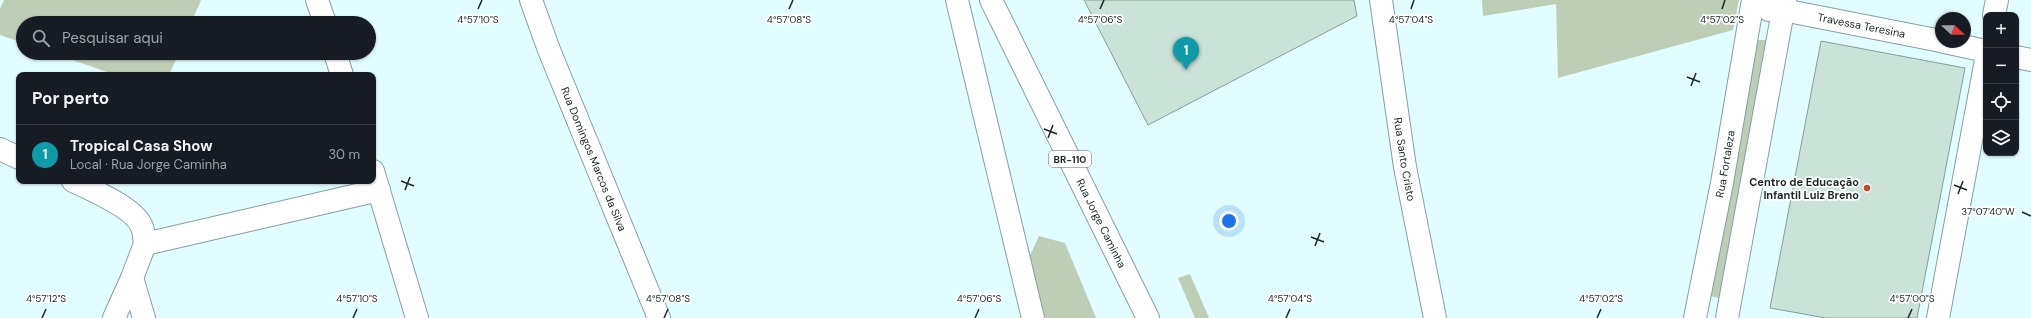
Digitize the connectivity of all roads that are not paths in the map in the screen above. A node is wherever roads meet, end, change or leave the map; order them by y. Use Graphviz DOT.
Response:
graph roads {
  1 [pos="317,0"];
  2 [pos="531,0"];
  3 [pos="957,0"];
  4 [pos="991,0"];
  5 [pos="1381,0"];
  6 [pos="1997,0"];
  7 [pos="1752,5"];
  8 [pos="1784,5"];
  9 [pos="1995,12"];
  10 [pos="323,16"];
  11 [pos="1935,40"];
  12 [pos="1971,47"];
  13 [pos="1983,49"];
  14 [pos="2019,58"];
  15 [pos="337,60"];
  16 [pos="2031,60"];
  17 [pos="341,72"];
  18 [pos="1983,76"];
  19 [pos="0,149"];
  20 [pos="16,157"];
  21 [pos="376,180"];
  22 [pos="80,184"];
  23 [pos="362,184"];
  24 [pos="145,244"];
  25 [pos="132,278"];
  26 [pos="114,318"];
  27 [pos="144,318"];
  28 [pos="417,318"];
  29 [pos="659,318"];
  30 [pos="1033,318"];
  31 [pos="1148,318"];
  32 [pos="1435,318"];
  33 [pos="1695,318"];
  34 [pos="1727,318"];
  35 [pos="1938,318"];
  1 -- 10 [label="street"];
  2 -- 29 [label="street, Rua Domingos Marcos da Silva"];
  3 -- 30 [label="street"];
  4 -- 31 [label="street, Rua Jorge Caminha / BR-110"];
  5 -- 32 [label="street, Rua Santo Cristo"];
  6 -- 9 [label="street"];
  7 -- 8 [label="street, Rua Fortaleza"];
  7 -- 33 [label="street, Rua Fortaleza"];
  8 -- 11 [label="street, Travessa Teresina"];
  8 -- 34 [label="street"];
  12 -- 13 [label="street, Travessa Teresina"];
  14 -- 16 [label="street"];
  15 -- 17 [label="street"];
  18 -- 35 [label="street"];
  19 -- 20 [label="street"];
  21 -- 28 [label="street"];
  22 -- 24 [label="street"];
  23 -- 24 [label="street"];
  24 -- 25 [label="street"];
  25 -- 26 [label="street"];
  25 -- 27 [label="street"];
}
